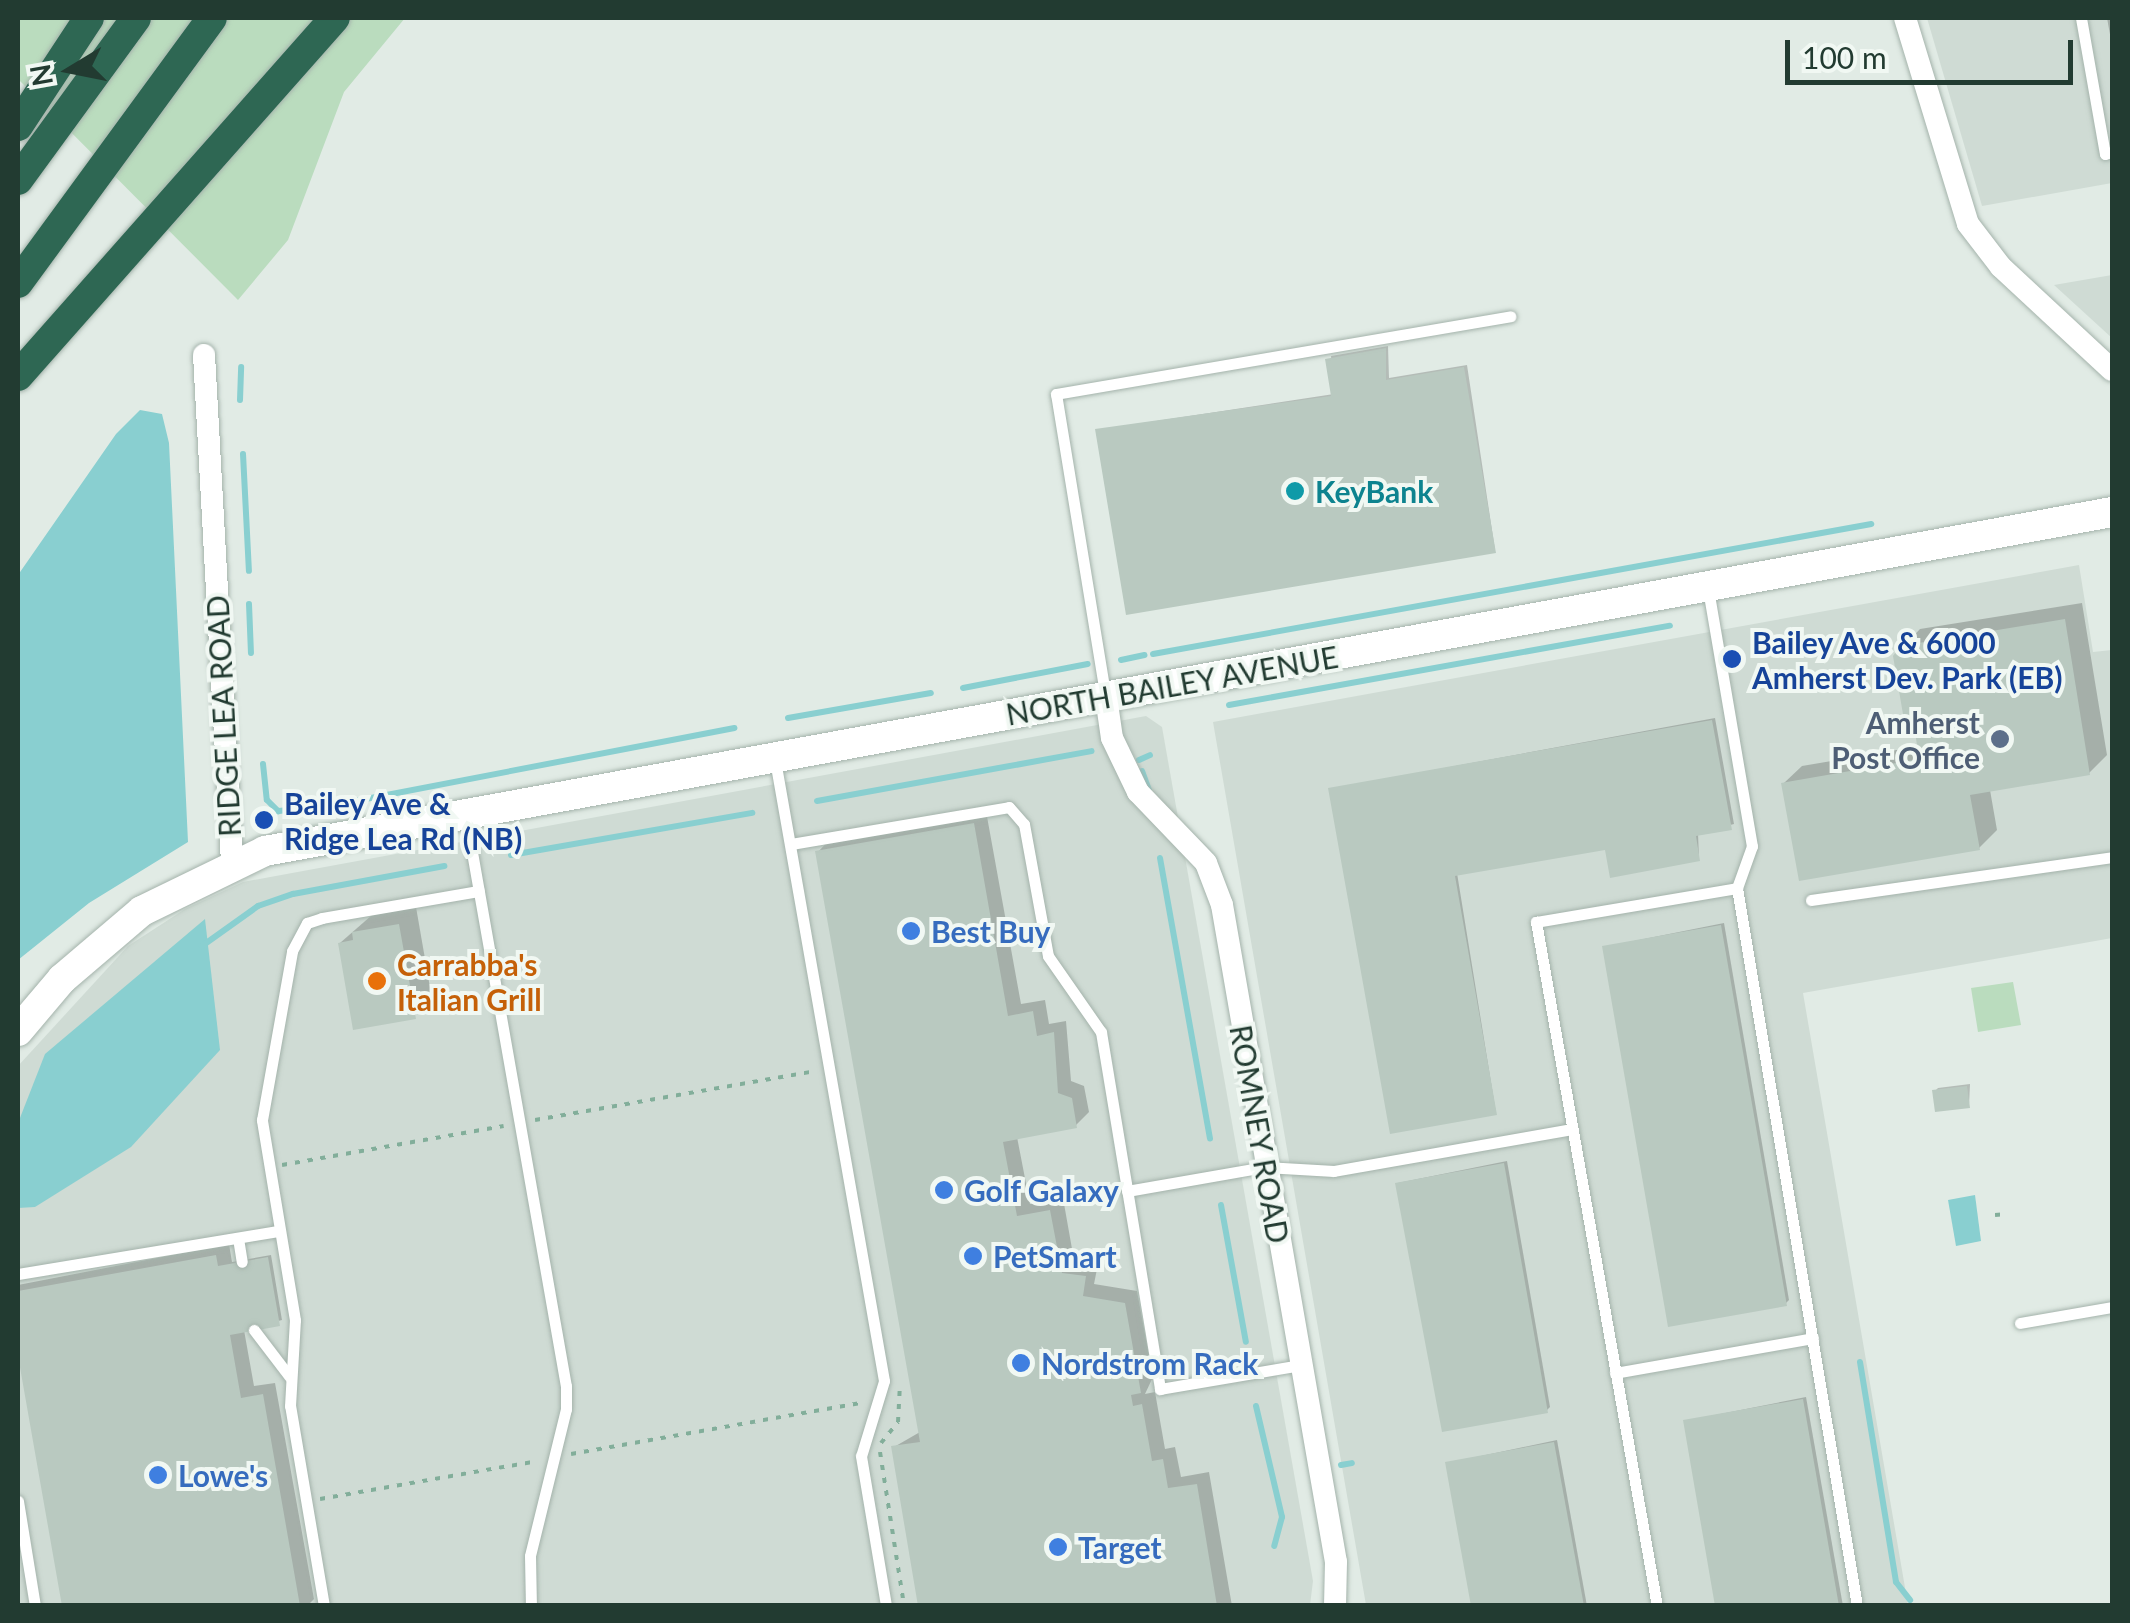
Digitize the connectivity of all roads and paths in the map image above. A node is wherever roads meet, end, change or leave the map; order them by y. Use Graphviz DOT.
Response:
graph roads {
  1 [pos="90,18"];
  2 [pos="136,18"];
  3 [pos="212,18"];
  4 [pos="335,18"];
  5 [pos="1904,18"];
  6 [pos="2081,18"];
  7 [pos="18,126"];
  8 [pos="2112,152"];
  9 [pos="18,180"];
  10 [pos="18,283"];
  11 [pos="1510,316"];
  12 [pos="204,354"];
  13 [pos="2112,370"];
  14 [pos="18,376"];
  15 [pos="2112,512"];
  16 [pos="1707,584"];
  17 [pos="1106,697"];
  18 [pos="774,756"];
  19 [pos="465,812"];
  20 [pos="791,844"];
  21 [pos="2112,857"];
  22 [pos="232,862"];
  23 [pos="1738,888"];
  24 [pos="479,891"];
  25 [pos="1810,900"];
  26 [pos="18,1031"];
  27 [pos="811,1072"];
  28 [pos="532,1121"];
  29 [pos="509,1125"];
  30 [pos="1572,1129"];
  31 [pos="279,1166"];
  32 [pos="1265,1167"];
  33 [pos="1128,1191"];
  34 [pos="2007,1214"];
  35 [pos="1995,1215"];
  36 [pos="279,1231"];
  37 [pos="238,1238"];
  38 [pos="242,1262"];
  39 [pos="18,1274"];
  40 [pos="2112,1307"];
  41 [pos="2020,1322"];
  42 [pos="254,1330"];
  43 [pos="1813,1338"];
  44 [pos="1301,1365"];
  45 [pos="1615,1372"];
  46 [pos="289,1376"];
  47 [pos="902,1395"];
  48 [pos="894,1396"];
  49 [pos="862,1403"];
  50 [pos="566,1455"];
  51 [pos="542,1460"];
  52 [pos="320,1498"];
  53 [pos="18,1501"];
  54 [pos="35,1606"];
  55 [pos="324,1606"];
  56 [pos="531,1606"];
  57 [pos="886,1606"];
  58 [pos="1335,1606"];
  59 [pos="1656,1606"];
  60 [pos="1857,1606"];
  1 -- 7 [label="highway"];
  2 -- 9 [label="highway"];
  3 -- 10 [label="highway"];
  4 -- 14 [label="highway"];
  5 -- 13 [label="street"];
  6 -- 8 [label="lane"];
  11 -- 17 [label="lane"];
  12 -- 22 [label="street, RIDGE LEA ROAD"];
  15 -- 16 [label="street, NORTH BAILEY AVENUE"];
  16 -- 17 [label="street, NORTH BAILEY AVENUE"];
  16 -- 23 [label="lane"];
  17 -- 18 [label="street, NORTH BAILEY AVENUE"];
  17 -- 32 [label="street, ROMNEY ROAD"];
  18 -- 19 [label="street, NORTH BAILEY AVENUE"];
  18 -- 20 [label="lane"];
  19 -- 22 [label="street, NORTH BAILEY AVENUE"];
  19 -- 24 [label="lane"];
  20 -- 33 [label="lane"];
  20 -- 57 [label="lane"];
  21 -- 25 [label="lane"];
  22 -- 26 [label="street, RIDGE LEA ROAD"];
  23 -- 30 [label="lane"];
  23 -- 43 [label="lane"];
  24 -- 36 [label="lane"];
  24 -- 56 [label="lane"];
  27 -- 28 [label="path"];
  29 -- 31 [label="path"];
  30 -- 32 [label="lane"];
  30 -- 45 [label="lane"];
  32 -- 33 [label="lane"];
  32 -- 44 [label="street, ROMNEY ROAD"];
  33 -- 44 [label="lane"];
  34 -- 35 [label="path"];
  36 -- 37 [label="lane"];
  36 -- 46 [label="lane"];
  37 -- 38 [label="lane"];
  37 -- 39 [label="lane"];
  40 -- 41 [label="lane"];
  42 -- 46 [label="lane"];
  43 -- 45 [label="lane"];
  43 -- 60 [label="lane"];
  44 -- 58 [label="street, ROMNEY ROAD"];
  45 -- 59 [label="lane"];
  46 -- 55 [label="lane"];
  47 -- 48 [label="path"];
  49 -- 50 [label="path"];
  51 -- 52 [label="path"];
  53 -- 54 [label="lane"];
}
